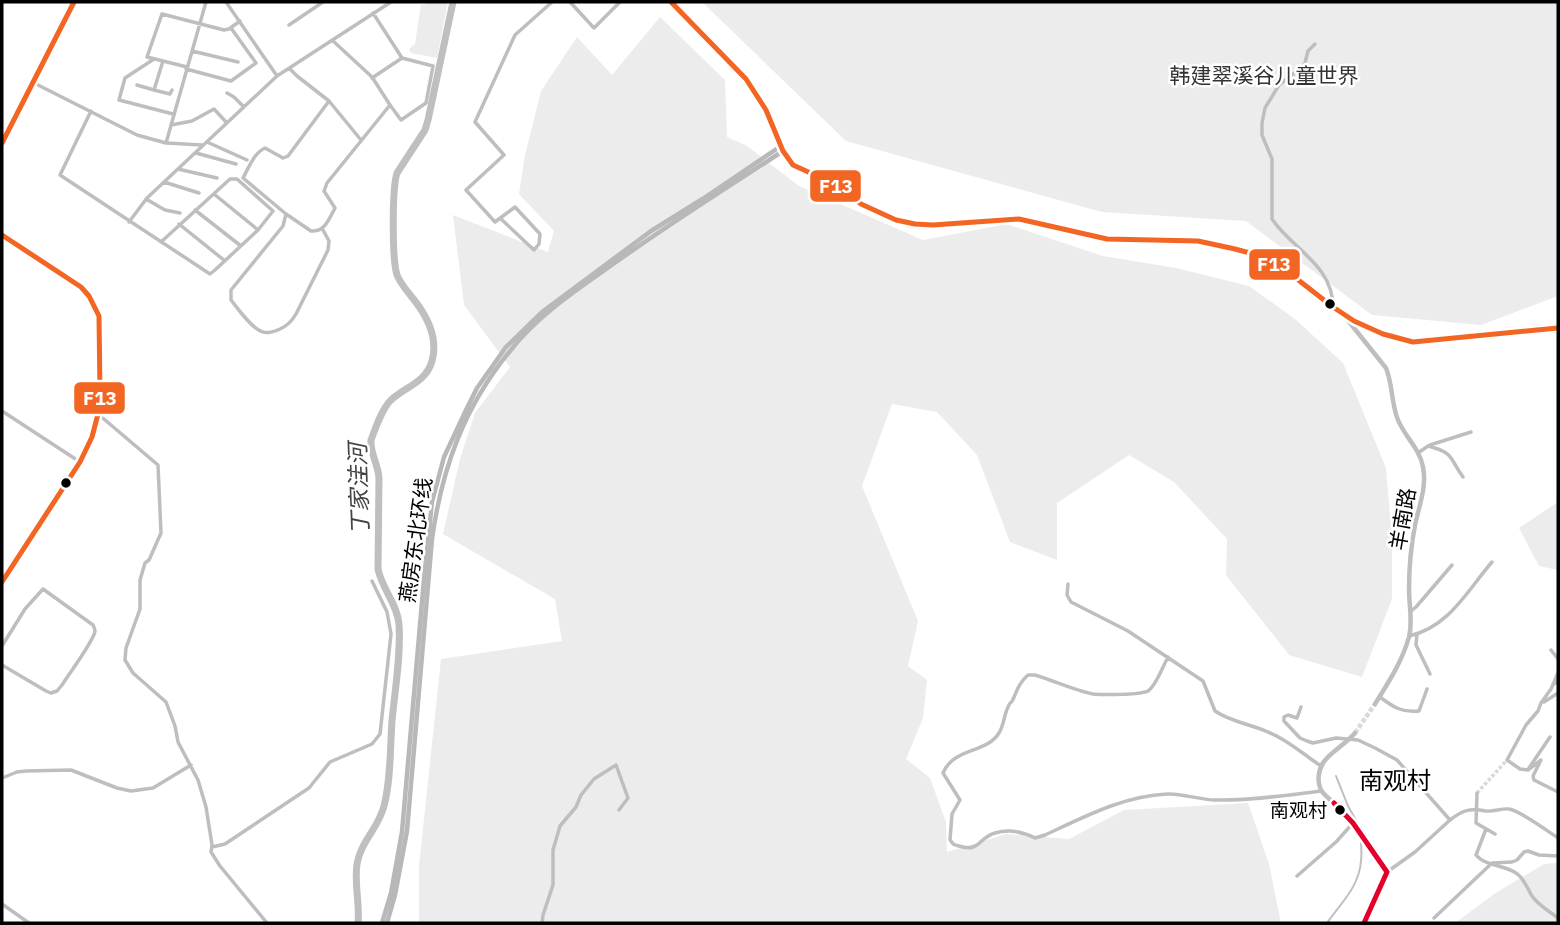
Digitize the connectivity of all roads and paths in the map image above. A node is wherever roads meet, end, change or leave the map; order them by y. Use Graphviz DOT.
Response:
graph roads {
  1 [pos="74,2"];
  2 [pos="206,2"];
  3 [pos="226,2"];
  4 [pos="323,2"];
  5 [pos="391,2"];
  6 [pos="552,2"];
  7 [pos="570,2"];
  8 [pos="620,2"];
  9 [pos="671,2"];
  10 [pos="373,13"];
  11 [pos="240,21"];
  12 [pos="199,25"];
  13 [pos="289,26"];
  14 [pos="231,28"];
  15 [pos="332,40"];
  16 [pos="1315,44"];
  17 [pos="192,51"];
  18 [pos="402,58"];
  19 [pos="154,59"];
  20 [pos="163,61"];
  21 [pos="238,62"];
  22 [pos="186,68"];
  23 [pos="289,68"];
  24 [pos="277,76"];
  25 [pos="372,78"];
  26 [pos="34,83"];
  27 [pos="137,85"];
  28 [pos="154,90"];
  29 [pos="172,90"];
  30 [pos="227,93"];
  31 [pos="330,101"];
  32 [pos="390,105"];
  33 [pos="244,107"];
  34 [pos="91,111"];
  35 [pos="174,114"];
  36 [pos="227,123"];
  37 [pos="171,125"];
  38 [pos="361,139"];
  39 [pos="2,143"];
  40 [pos="166,143"];
  41 [pos="206,143"];
  42 [pos="782,148"];
  43 [pos="195,153"];
  44 [pos="247,160"];
  45 [pos="236,164"];
  46 [pos="178,169"];
  47 [pos="217,178"];
  48 [pos="164,182"];
  49 [pos="199,193"];
  50 [pos="214,194"];
  51 [pos="146,200"];
  52 [pos="195,210"];
  53 [pos="180,213"];
  54 [pos="286,214"];
  55 [pos="500,218"];
  56 [pos="129,222"];
  57 [pos="179,224"];
  58 [pos="323,229"];
  59 [pos="258,230"];
  60 [pos="2,235"];
  61 [pos="161,242"];
  62 [pos="241,246"];
  63 [pos="225,261"];
  64 [pos="1333,307"];
  65 [pos="1341,313"];
  66 [pos="1558,328"];
  67 [pos="2,411"];
  68 [pos="98,414"];
  69 [pos="1471,432"];
  70 [pos="1428,446"];
  71 [pos="1418,453"];
  72 [pos="80,462"];
  73 [pos="1464,477"];
  74 [pos="1492,562"];
  75 [pos="1452,565"];
  76 [pos="372,581"];
  77 [pos="2,582"];
  78 [pos="1068,584"];
  79 [pos="1410,611"];
  80 [pos="1417,634"];
  81 [pos="1409,636"];
  82 [pos="2,646"];
  83 [pos="1551,650"];
  84 [pos="1168,657"];
  85 [pos="1558,659"];
  86 [pos="2,665"];
  87 [pos="1558,673"];
  88 [pos="1430,674"];
  89 [pos="1558,680"];
  90 [pos="1553,684"];
  91 [pos="1427,689"];
  92 [pos="1558,694"];
  93 [pos="1380,696"];
  94 [pos="1375,704"];
  95 [pos="1540,706"];
  96 [pos="1301,707"];
  97 [pos="1355,733"];
  98 [pos="1550,737"];
  99 [pos="1349,740"];
  100 [pos="191,765"];
  101 [pos="1321,766"];
  102 [pos="1528,770"];
  103 [pos="2,778"];
  104 [pos="1322,791"];
  105 [pos="1558,792"];
  106 [pos="1477,793"];
  107 [pos="1477,809"];
  108 [pos="620,810"];
  109 [pos="1450,820"];
  110 [pos="1353,823"];
  111 [pos="1486,829"];
  112 [pos="1495,834"];
  113 [pos="1558,838"];
  114 [pos="212,847"];
  115 [pos="1558,856"];
  116 [pos="1492,863"];
  117 [pos="1387,872"];
  118 [pos="1297,876"];
  119 [pos="2,904"];
  120 [pos="1434,918"];
  121 [pos="1558,918"];
  122 [pos="29,923"];
  123 [pos="267,923"];
  124 [pos="384,923"];
  125 [pos="542,923"];
  126 [pos="1362,923"];
  1 -- 26 [label="main road"];
  2 -- 12 [label="street"];
  3 -- 11 [label="street"];
  4 -- 13 [label="street"];
  5 -- 10 [label="street"];
  6 -- 55 [label="street"];
  7 -- 8 [label="street"];
  9 -- 42 [label="main road"];
  10 -- 15 [label="street"];
  10 -- 18 [label="street"];
  11 -- 14 [label="street"];
  11 -- 24 [label="street"];
  12 -- 14 [label="street"];
  12 -- 17 [label="street"];
  12 -- 19 [label="street"];
  14 -- 22 [label="street"];
  15 -- 23 [label="street"];
  15 -- 25 [label="street"];
  16 -- 64 [label="street"];
  17 -- 21 [label="street"];
  17 -- 22 [label="street"];
  18 -- 25 [label="street"];
  18 -- 32 [label="street"];
  19 -- 20 [label="street"];
  19 -- 35 [label="street"];
  20 -- 22 [label="street"];
  20 -- 28 [label="street"];
  22 -- 35 [label="street"];
  23 -- 24 [label="street"];
  23 -- 31 [label="street"];
  24 -- 33 [label="street"];
  25 -- 32 [label="street"];
  26 -- 34 [label="street"];
  26 -- 39 [label="main road"];
  27 -- 28 [label="street"];
  28 -- 29 [label="street"];
  30 -- 33 [label="street"];
  31 -- 38 [label="street"];
  31 -- 54 [label="street"];
  32 -- 38 [label="street"];
  33 -- 36 [label="street"];
  34 -- 40 [label="street"];
  34 -- 56 [label="street"];
  35 -- 37 [label="street"];
  36 -- 37 [label="street"];
  36 -- 41 [label="street"];
  37 -- 40 [label="street"];
  38 -- 58 [label="street"];
  40 -- 41 [label="street"];
  41 -- 43 [label="street"];
  41 -- 44 [label="street"];
  42 -- 64 [label="main road"];
  42 -- 124 [label="main road, 燕房东北环线"];
  43 -- 45 [label="street"];
  43 -- 46 [label="street"];
  46 -- 47 [label="street"];
  46 -- 48 [label="street"];
  48 -- 49 [label="street"];
  48 -- 51 [label="street"];
  50 -- 52 [label="street"];
  50 -- 59 [label="street"];
  50 -- 59 [label="street"];
  51 -- 53 [label="street"];
  51 -- 56 [label="street"];
  52 -- 57 [label="street"];
  52 -- 62 [label="street"];
  54 -- 58 [label="street"];
  54 -- 58 [label="street"];
  55 -- 55 [label="street"];
  56 -- 61 [label="street"];
  57 -- 61 [label="street"];
  57 -- 63 [label="street"];
  59 -- 62 [label="street"];
  60 -- 68 [label="main road"];
  61 -- 63 [label="street"];
  62 -- 63 [label="street"];
  64 -- 65 [label="main road"];
  65 -- 66 [label="main road"];
  65 -- 71 [label="street, 羊南路"];
  67 -- 72 [label="street"];
  68 -- 72 [label="main road"];
  68 -- 100 [label="street"];
  69 -- 70 [label="street"];
  70 -- 71 [label="street"];
  70 -- 73 [label="street"];
  71 -- 79 [label="street, 羊南路"];
  72 -- 77 [label="main road"];
  74 -- 80 [label="street"];
  75 -- 79 [label="street"];
  76 -- 114 [label="street"];
  78 -- 84 [label="street"];
  79 -- 81 [label="street, 羊南路"];
  80 -- 81 [label="street"];
  80 -- 88 [label="street"];
  81 -- 93 [label="street, 羊南路"];
  82 -- 86 [label="street"];
  83 -- 85 [label="street"];
  84 -- 101 [label="street"];
  84 -- 104 [label="street"];
  87 -- 90 [label="street"];
  89 -- 90 [label="street"];
  90 -- 95 [label="street"];
  91 -- 93 [label="street"];
  92 -- 95 [label="street"];
  93 -- 94 [label="street, 羊南路"];
  95 -- 102 [label="street"];
  96 -- 99 [label="street"];
  97 -- 99 [label="street"];
  98 -- 102 [label="street"];
  99 -- 101 [label="street"];
  99 -- 109 [label="street"];
  100 -- 103 [label="street"];
  100 -- 114 [label="street"];
  101 -- 104 [label="street"];
  102 -- 105 [label="street"];
  104 -- 110 [label="street"];
  106 -- 107 [label="street"];
  107 -- 109 [label="street"];
  107 -- 111 [label="street"];
  107 -- 113 [label="street"];
  108 -- 125 [label="street"];
  109 -- 117 [label="street"];
  110 -- 117 [label="street"];
  110 -- 118 [label="street"];
  111 -- 112 [label="street"];
  111 -- 116 [label="street"];
  114 -- 123 [label="street"];
  115 -- 116 [label="street"];
  116 -- 120 [label="street"];
  116 -- 121 [label="street"];
  117 -- 126 [label="street"];
  119 -- 122 [label="street"];
}
